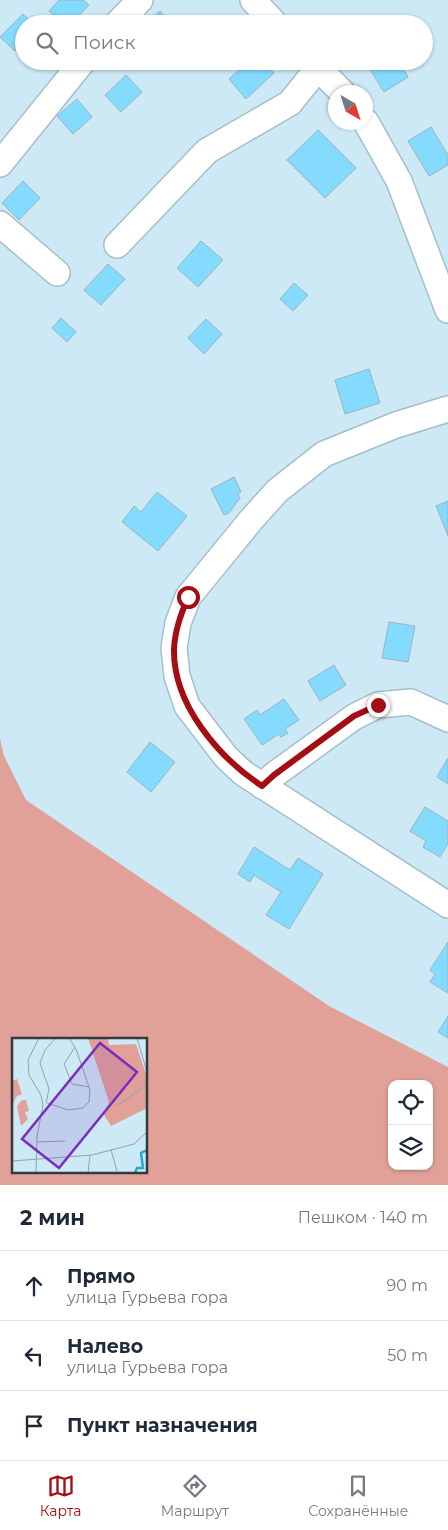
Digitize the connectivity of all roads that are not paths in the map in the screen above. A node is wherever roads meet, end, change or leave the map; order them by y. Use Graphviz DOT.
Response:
graph roads {
  1 [pos="140,0"];
  2 [pos="253,0"];
  3 [pos="126,15"];
  4 [pos="267,15"];
  5 [pos="76,70"];
  6 [pos="311,70"];
  7 [pos="319,70"];
  8 [pos="335,85"];
  9 [pos="370,130"];
  10 [pos="0,164"];
  11 [pos="0,224"];
  12 [pos="118,245"];
  13 [pos="57,272"];
  14 [pos="448,310"];
  15 [pos="448,409"];
  16 [pos="448,719"];
  17 [pos="262,786"];
  18 [pos="448,905"];
  1 -- 3 [label="street"];
  2 -- 4 [label="street"];
  5 -- 10 [label="street"];
  6 -- 12 [label="street"];
  7 -- 8 [label="street"];
  9 -- 14 [label="street"];
  11 -- 13 [label="street"];
  15 -- 17 [label="street"];
  16 -- 17 [label="street"];
  17 -- 18 [label="street"];
}
